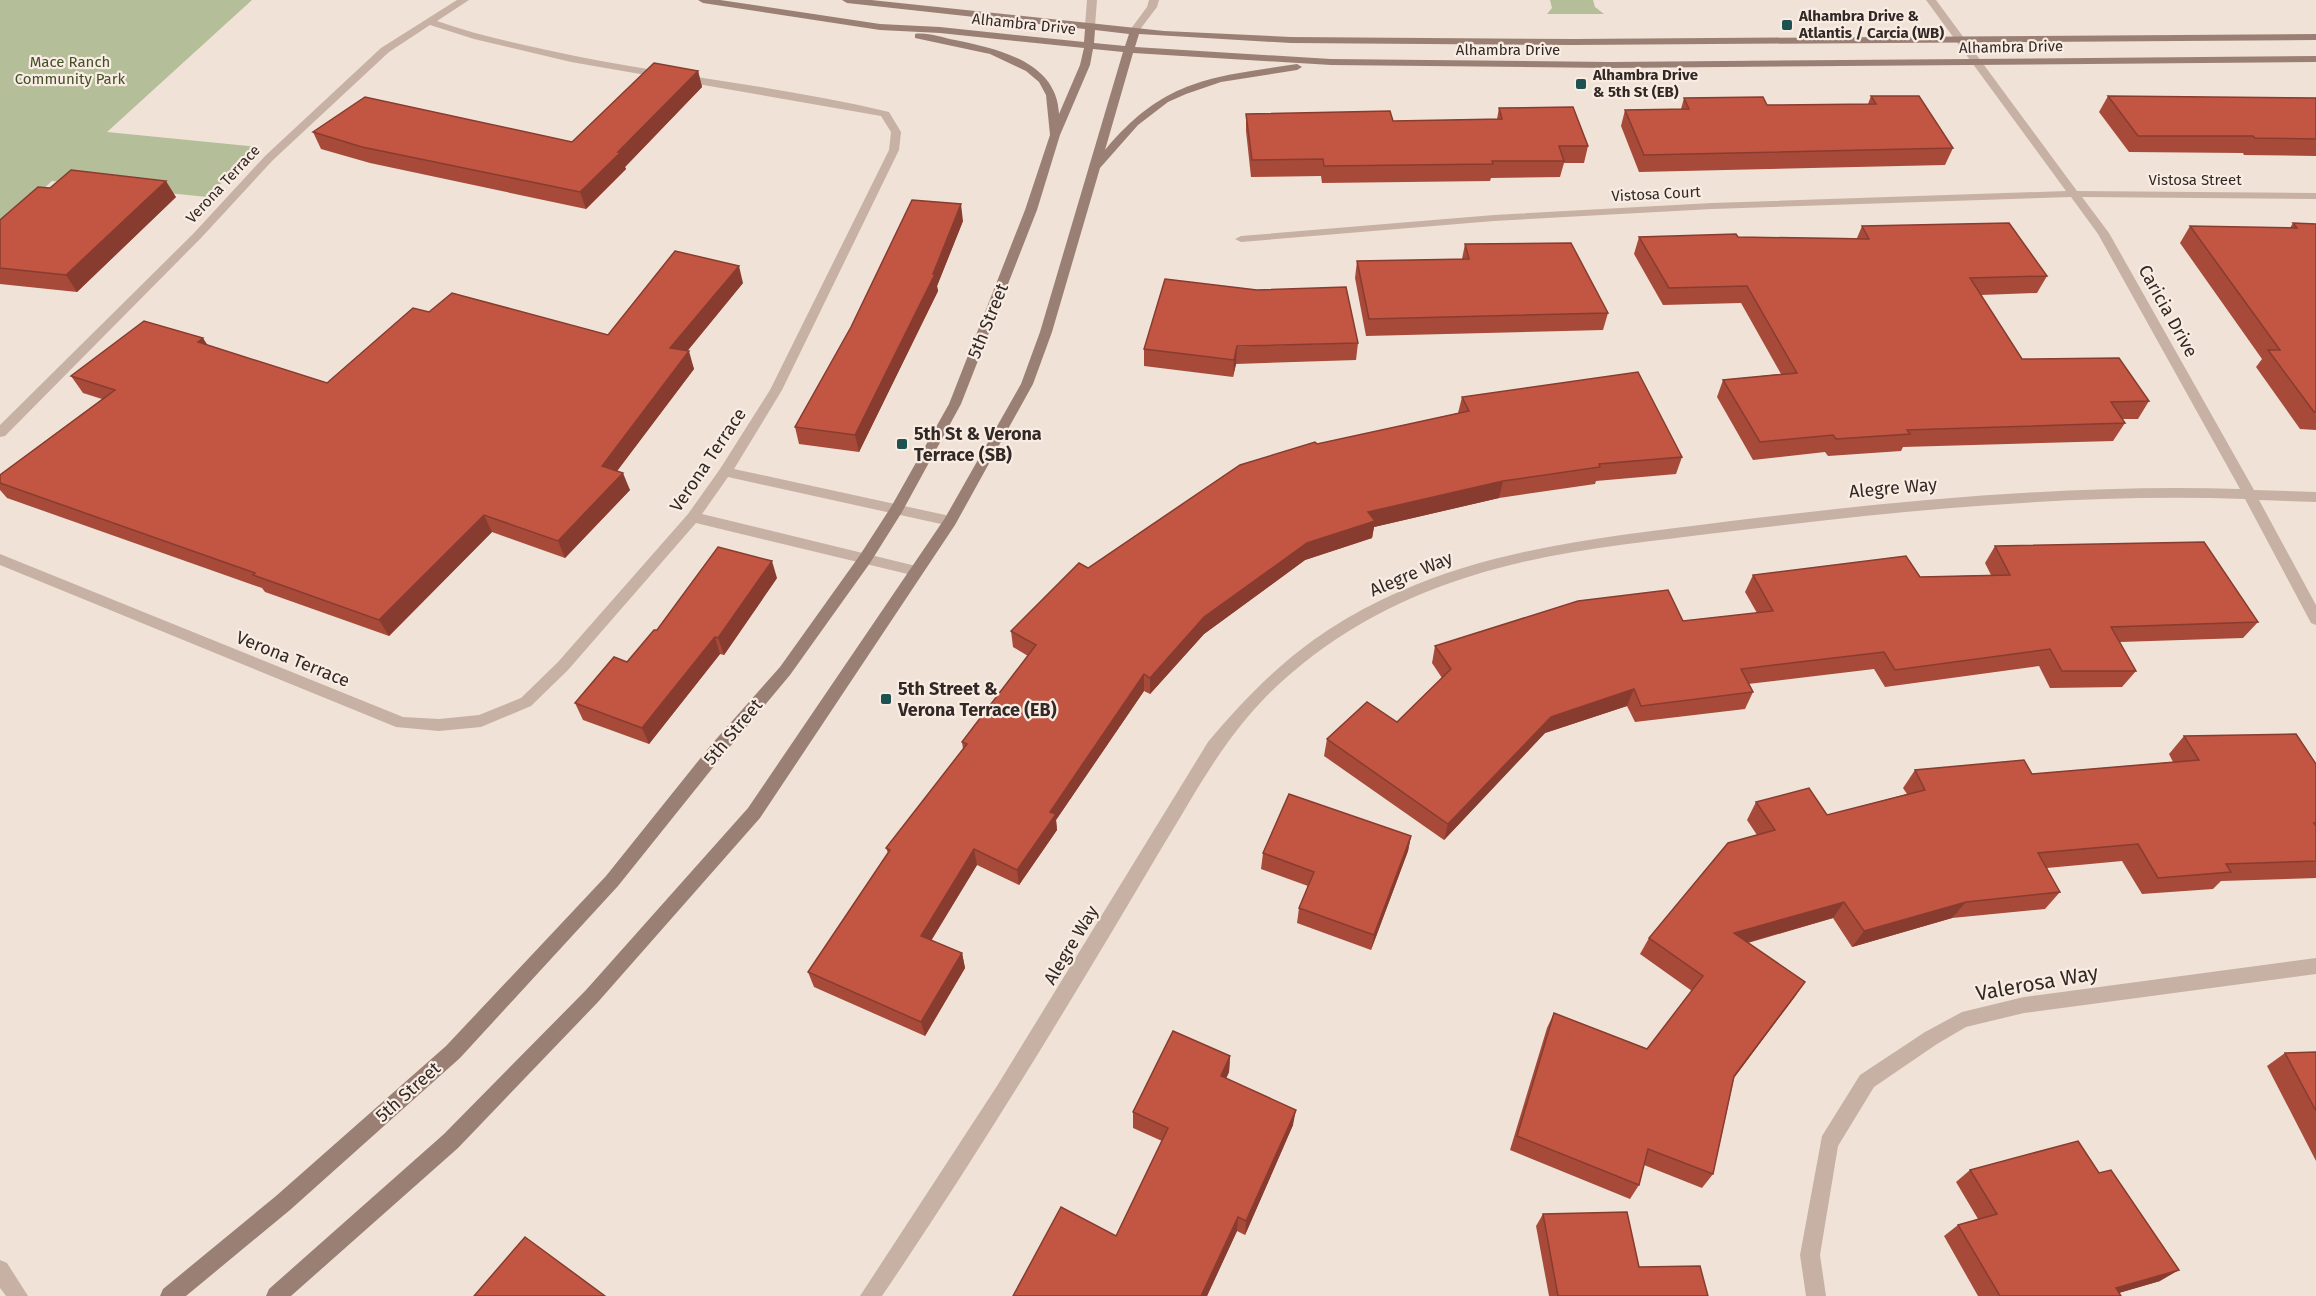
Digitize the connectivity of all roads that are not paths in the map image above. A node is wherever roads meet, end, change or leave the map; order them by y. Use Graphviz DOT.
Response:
graph roads {
  1 [pos="464,0"];
  2 [pos="703,0"];
  3 [pos="847,0"];
  4 [pos="1092,0"];
  5 [pos="1154,0"];
  6 [pos="1931,0"];
  7 [pos="430,22"];
  8 [pos="1090,26"];
  9 [pos="880,27"];
  10 [pos="1135,30"];
  11 [pos="2316,36"];
  12 [pos="1960,39"];
  13 [pos="1089,46"];
  14 [pos="1129,50"];
  15 [pos="2316,59"];
  16 [pos="1331,62"];
  17 [pos="1977,62"];
  18 [pos="1055,135"];
  19 [pos="1096,167"];
  20 [pos="2074,194"];
  21 [pos="2316,196"];
  22 [pos="1241,239"];
  23 [pos="0,433"];
  24 [pos="725,471"];
  25 [pos="2250,495"];
  26 [pos="2316,497"];
  27 [pos="897,509"];
  28 [pos="693,517"];
  29 [pos="950,521"];
  30 [pos="0,559"];
  31 [pos="865,559"];
  32 [pos="916,571"];
  33 [pos="2316,620"];
  34 [pos="2316,966"];
  35 [pos="0,1270"];
  36 [pos="18,1296"];
  37 [pos="170,1296"];
  38 [pos="276,1296"];
  39 [pos="870,1296"];
  40 [pos="1816,1296"];
  1 -- 7 [label="street, Verona Terrace"];
  2 -- 9 [label="main road, Alhambra Drive"];
  3 -- 8 [label="main road, Alhambra Drive"];
  4 -- 8 [label="street"];
  5 -- 10 [label="street"];
  6 -- 12 [label="street, Caricia Drive"];
  7 -- 23 [label="street, Verona Terrace"];
  7 -- 24 [label="street, Verona Terrace"];
  8 -- 10 [label="main road, Alhambra Drive"];
  8 -- 13 [label="main road, 5th Street"];
  9 -- 13 [label="main road, Alhambra Drive"];
  9 -- 18 [label="main road"];
  10 -- 12 [label="main road, Alhambra Drive"];
  10 -- 14 [label="main road"];
  11 -- 12 [label="main road, Alhambra Drive"];
  12 -- 17 [label="street, Caricia Drive"];
  13 -- 14 [label="main road, Alhambra Drive"];
  13 -- 18 [label="main road, 5th Street"];
  14 -- 16 [label="main road, Alhambra Drive"];
  14 -- 19 [label="main road"];
  15 -- 17 [label="main road, Alhambra Drive"];
  16 -- 17 [label="main road, Alhambra Drive"];
  16 -- 19 [label="main road"];
  17 -- 20 [label="street, Caricia Drive"];
  18 -- 27 [label="main road, 5th Street"];
  19 -- 29 [label="main road"];
  20 -- 21 [label="street, Vistosa Street"];
  20 -- 22 [label="street, Vistosa Court"];
  20 -- 25 [label="street, Caricia Drive"];
  24 -- 27 [label="street"];
  24 -- 28 [label="street, Verona Terrace"];
  25 -- 26 [label="street, Alegre Way"];
  25 -- 33 [label="street, Caricia Drive"];
  25 -- 39 [label="street, Alegre Way"];
  27 -- 29 [label="street"];
  27 -- 31 [label="main road, 5th Street"];
  28 -- 30 [label="street, Verona Terrace"];
  28 -- 31 [label="street"];
  29 -- 32 [label="main road"];
  31 -- 32 [label="street"];
  31 -- 37 [label="main road, 5th Street"];
  32 -- 38 [label="main road"];
  34 -- 40 [label="street, Valerosa Way"];
  35 -- 36 [label="street"];
}
